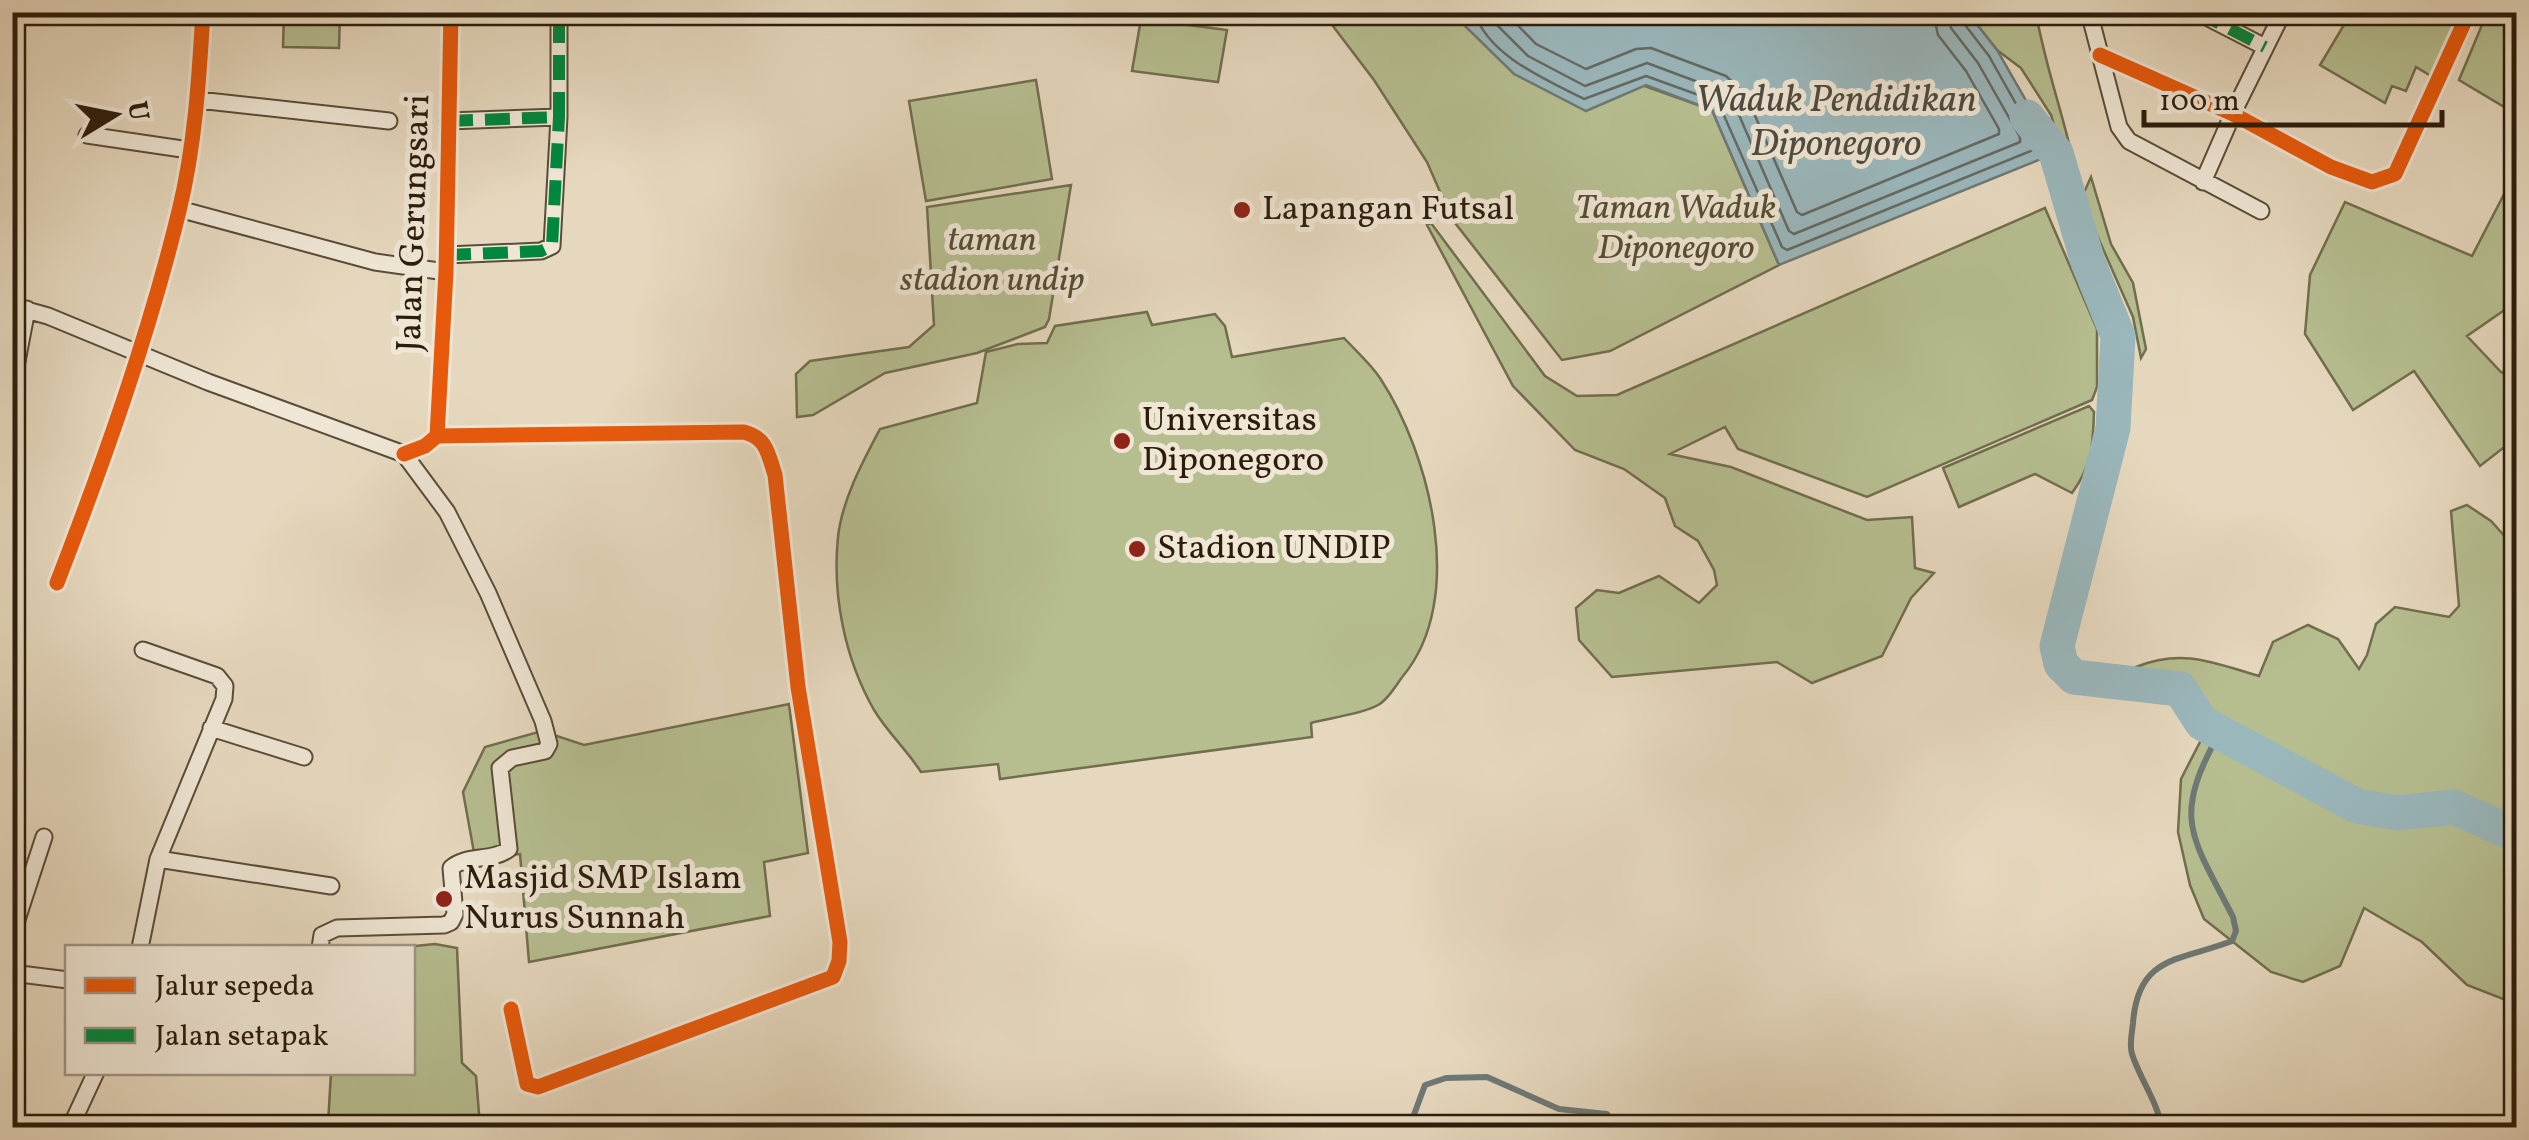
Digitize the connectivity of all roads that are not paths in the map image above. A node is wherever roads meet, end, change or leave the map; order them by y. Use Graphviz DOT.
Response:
graph roads {
  1 [pos="203,12"];
  2 [pos="416,12"];
  3 [pos="559,12"];
  4 [pos="2090,12"];
  5 [pos="2197,12"];
  6 [pos="2283,12"];
  7 [pos="2469,12"];
  8 [pos="451,14"];
  9 [pos="2265,47"];
  10 [pos="2100,55"];
  11 [pos="198,100"];
  12 [pos="2234,114"];
  13 [pos="559,117"];
  14 [pos="389,121"];
  15 [pos="448,122"];
  16 [pos="87,135"];
  17 [pos="190,150"];
  18 [pos="2204,182"];
  19 [pos="180,209"];
  20 [pos="2261,211"];
  21 [pos="446,255"];
  22 [pos="446,272"];
  23 [pos="19,315"];
  24 [pos="138,352"];
  25 [pos="12,388"];
  26 [pos="437,436"];
  27 [pos="404,454"];
  28 [pos="56,582"];
  29 [pos="143,650"];
  30 [pos="212,728"];
  31 [pos="304,756"];
  32 [pos="44,837"];
  33 [pos="158,859"];
  34 [pos="332,886"];
  35 [pos="12,934"];
  36 [pos="141,945"];
  37 [pos="320,945"];
  38 [pos="12,973"];
  39 [pos="65,980"];
  40 [pos="511,1009"];
  41 [pos="95,1075"];
  42 [pos="70,1128"];
  1 -- 11 [label="street"];
  2 -- 8 [label="street"];
  3 -- 13 [label="street"];
  4 -- 10 [label="street"];
  5 -- 9 [label="street"];
  6 -- 9 [label="street"];
  7 -- 12 [label="street"];
  8 -- 15 [label="street, Jalan Gerungsari"];
  9 -- 12 [label="street"];
  10 -- 12 [label="street"];
  10 -- 18 [label="street"];
  11 -- 14 [label="street"];
  11 -- 17 [label="street"];
  12 -- 18 [label="street"];
  13 -- 15 [label="street"];
  13 -- 21 [label="street"];
  15 -- 21 [label="street, Jalan Gerungsari"];
  16 -- 17 [label="street"];
  17 -- 19 [label="street"];
  18 -- 20 [label="street"];
  19 -- 22 [label="street"];
  19 -- 24 [label="street"];
  21 -- 22 [label="street, Jalan Gerungsari"];
  22 -- 26 [label="street, Jalan Gerungsari"];
  23 -- 24 [label="street"];
  23 -- 25 [label="street"];
  24 -- 27 [label="street"];
  24 -- 28 [label="street"];
  26 -- 27 [label="street"];
  26 -- 40 [label="street"];
  27 -- 37 [label="street"];
  29 -- 30 [label="street"];
  30 -- 31 [label="street"];
  30 -- 33 [label="street"];
  32 -- 35 [label="street"];
  33 -- 34 [label="street"];
  33 -- 36 [label="street"];
  38 -- 39 [label="street"];
  41 -- 42 [label="street"];
}
